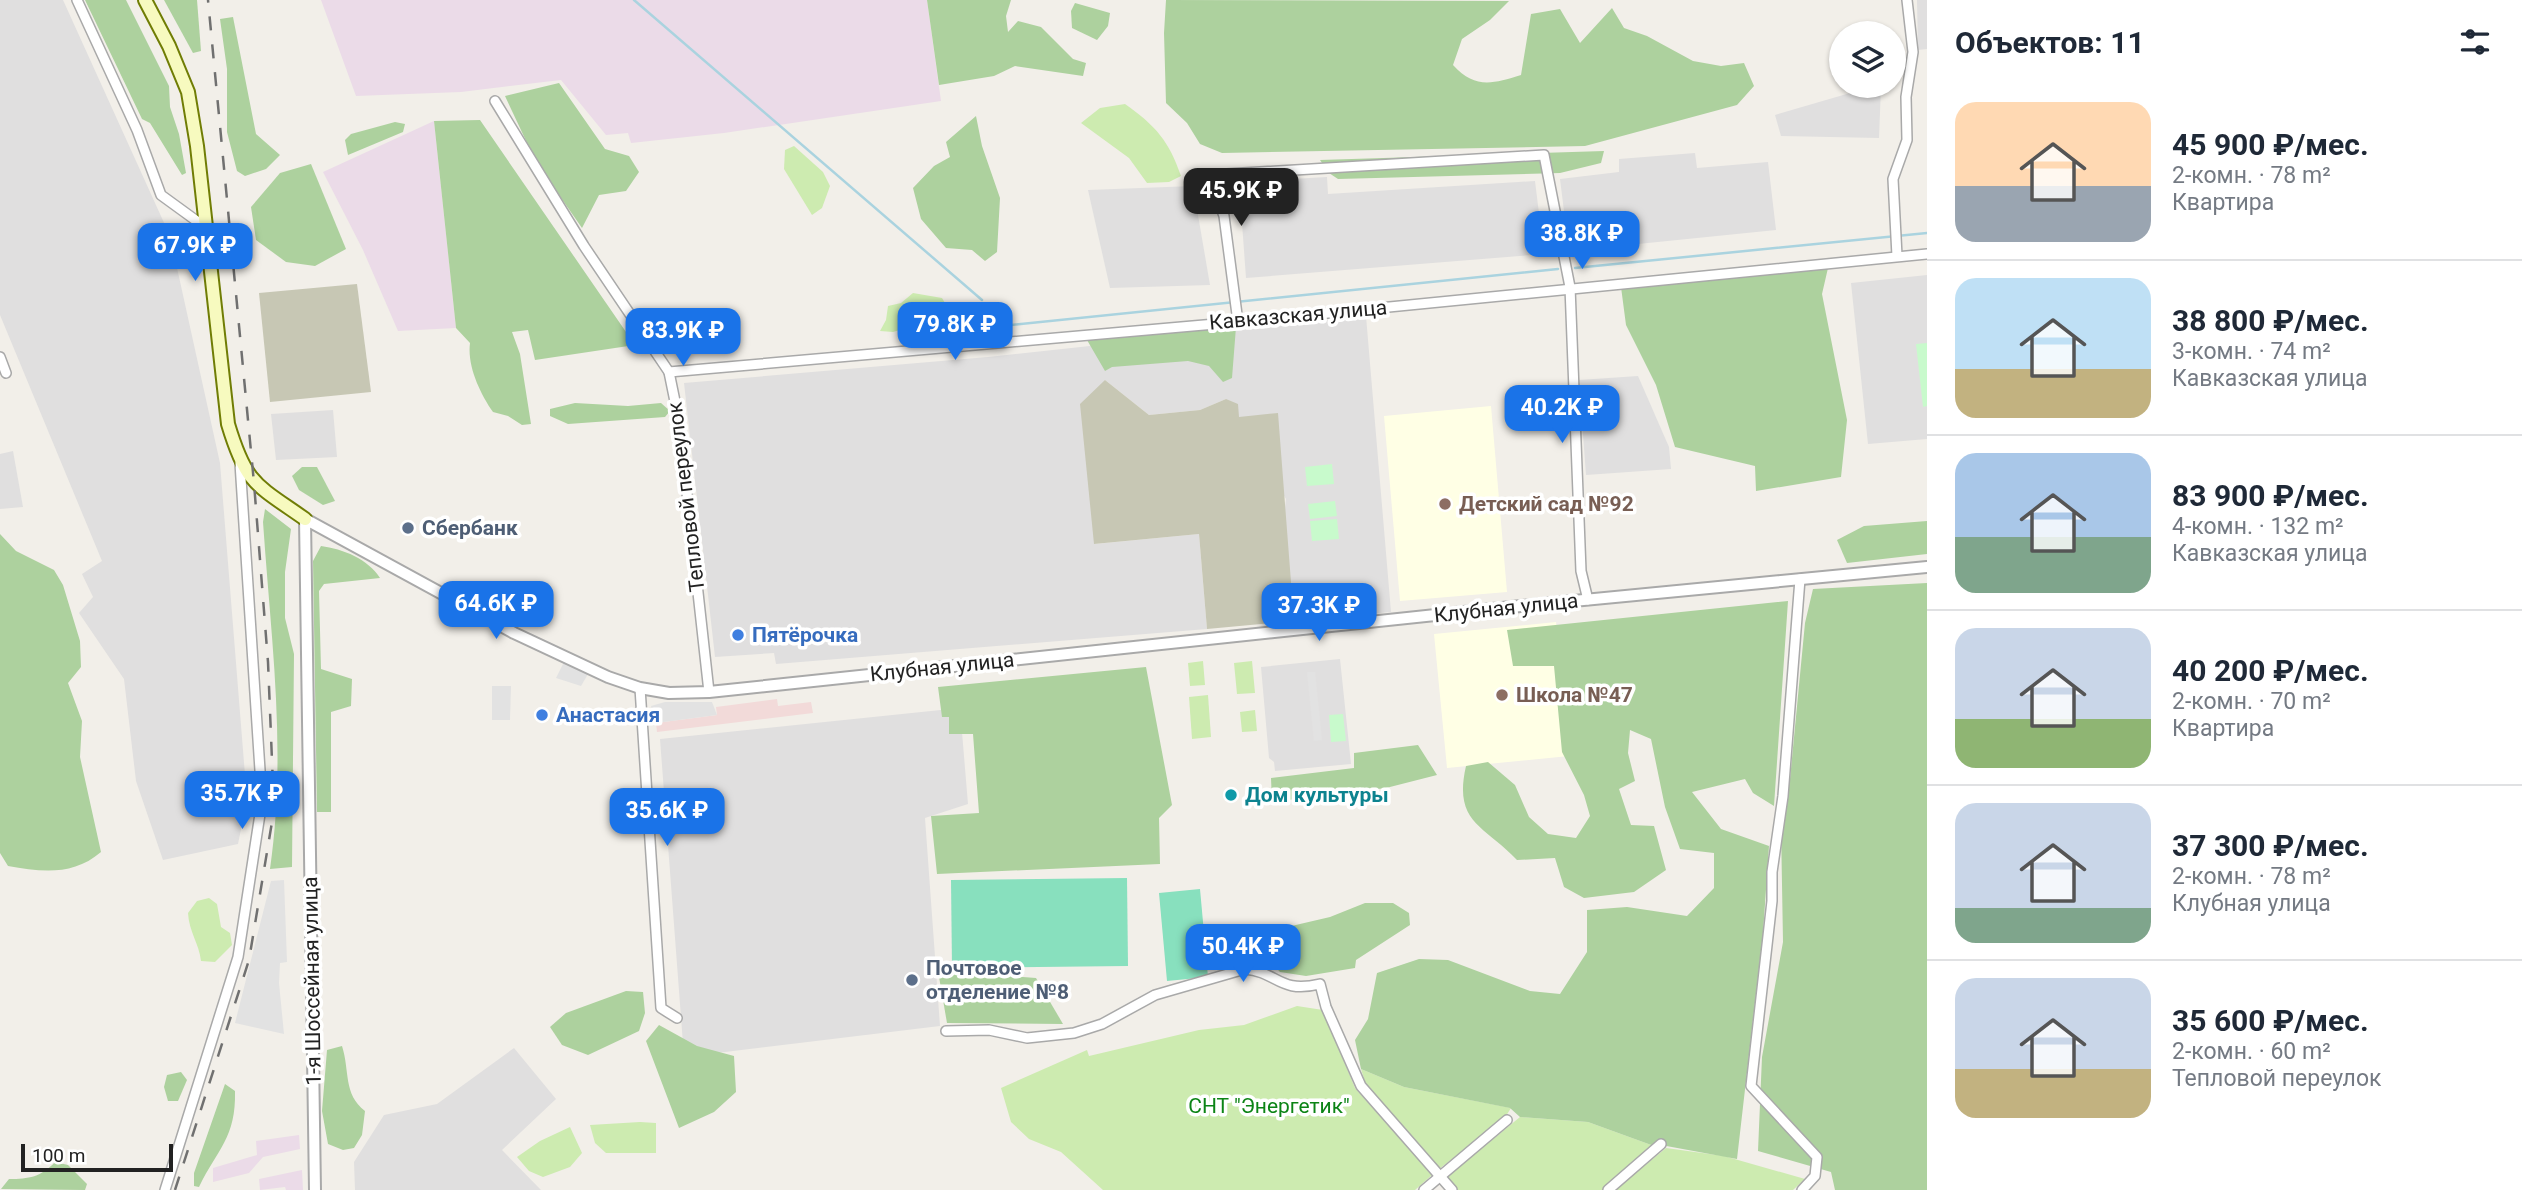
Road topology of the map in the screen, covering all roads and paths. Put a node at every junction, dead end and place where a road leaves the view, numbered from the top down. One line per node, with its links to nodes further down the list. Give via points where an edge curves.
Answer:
1 (77, 0): 5 (street, via 162,195)
2 (145, 0): 5 (main road, via 188,92)
3 (1907, 0): 6 (street, via 1913,43 1906,97 1907,140 1893,179)
4 (495, 101): 11 (street, Тепловой переулок)
5 (205, 227): 13 (main road, via 228,424)
6 (1896, 252): 7 (street, Кавказская улица); 8 (street, Кавказская улица)
7 (1927, 254)
8 (1570, 287): 9 (street, Кавказская улица); 9 (street, via 1544,155 1210,175 1224,216); 17 (street, via 1581,571)
9 (1237, 317): 11 (street, Кавказская улица)
10 (0, 356): 12 (street)
11 (669, 372): 19 (street, Тепловой переулок, via 679,421)
12 (6, 373)
13 (240, 463): 14 (main road, via 254,483); 25 (street, via 262,801 238,957)
14 (305, 519): 18 (street, Клубная улица, via 514,633); 26 (street, 1-я Шоссейная улица)
15 (1927, 567): 16 (street, Клубная улица)
16 (1800, 579): 17 (street, Клубная улица); 30 (street, via 1783,796 1751,1086 1816,1157 1815,1176)
17 (1588, 600): 19 (street, Клубная улица)
18 (640, 688): 19 (street, Клубная улица); 20 (street, via 661,1008)
19 (709, 692)
20 (677, 1018)
21 (946, 1031): 24 (street, via 989,1030 1027,1038 1074,1033 1102,1024 1155,995 1245,969 1292,989 1320,984 1361,1086)
22 (1507, 1120): 24 (street)
23 (1661, 1144): 29 (street)
24 (1439, 1175): 27 (street); 28 (street)
25 (164, 1190)
26 (314, 1190)
27 (1424, 1190)
28 (1452, 1190)
29 (1608, 1190)
30 (1802, 1190)

